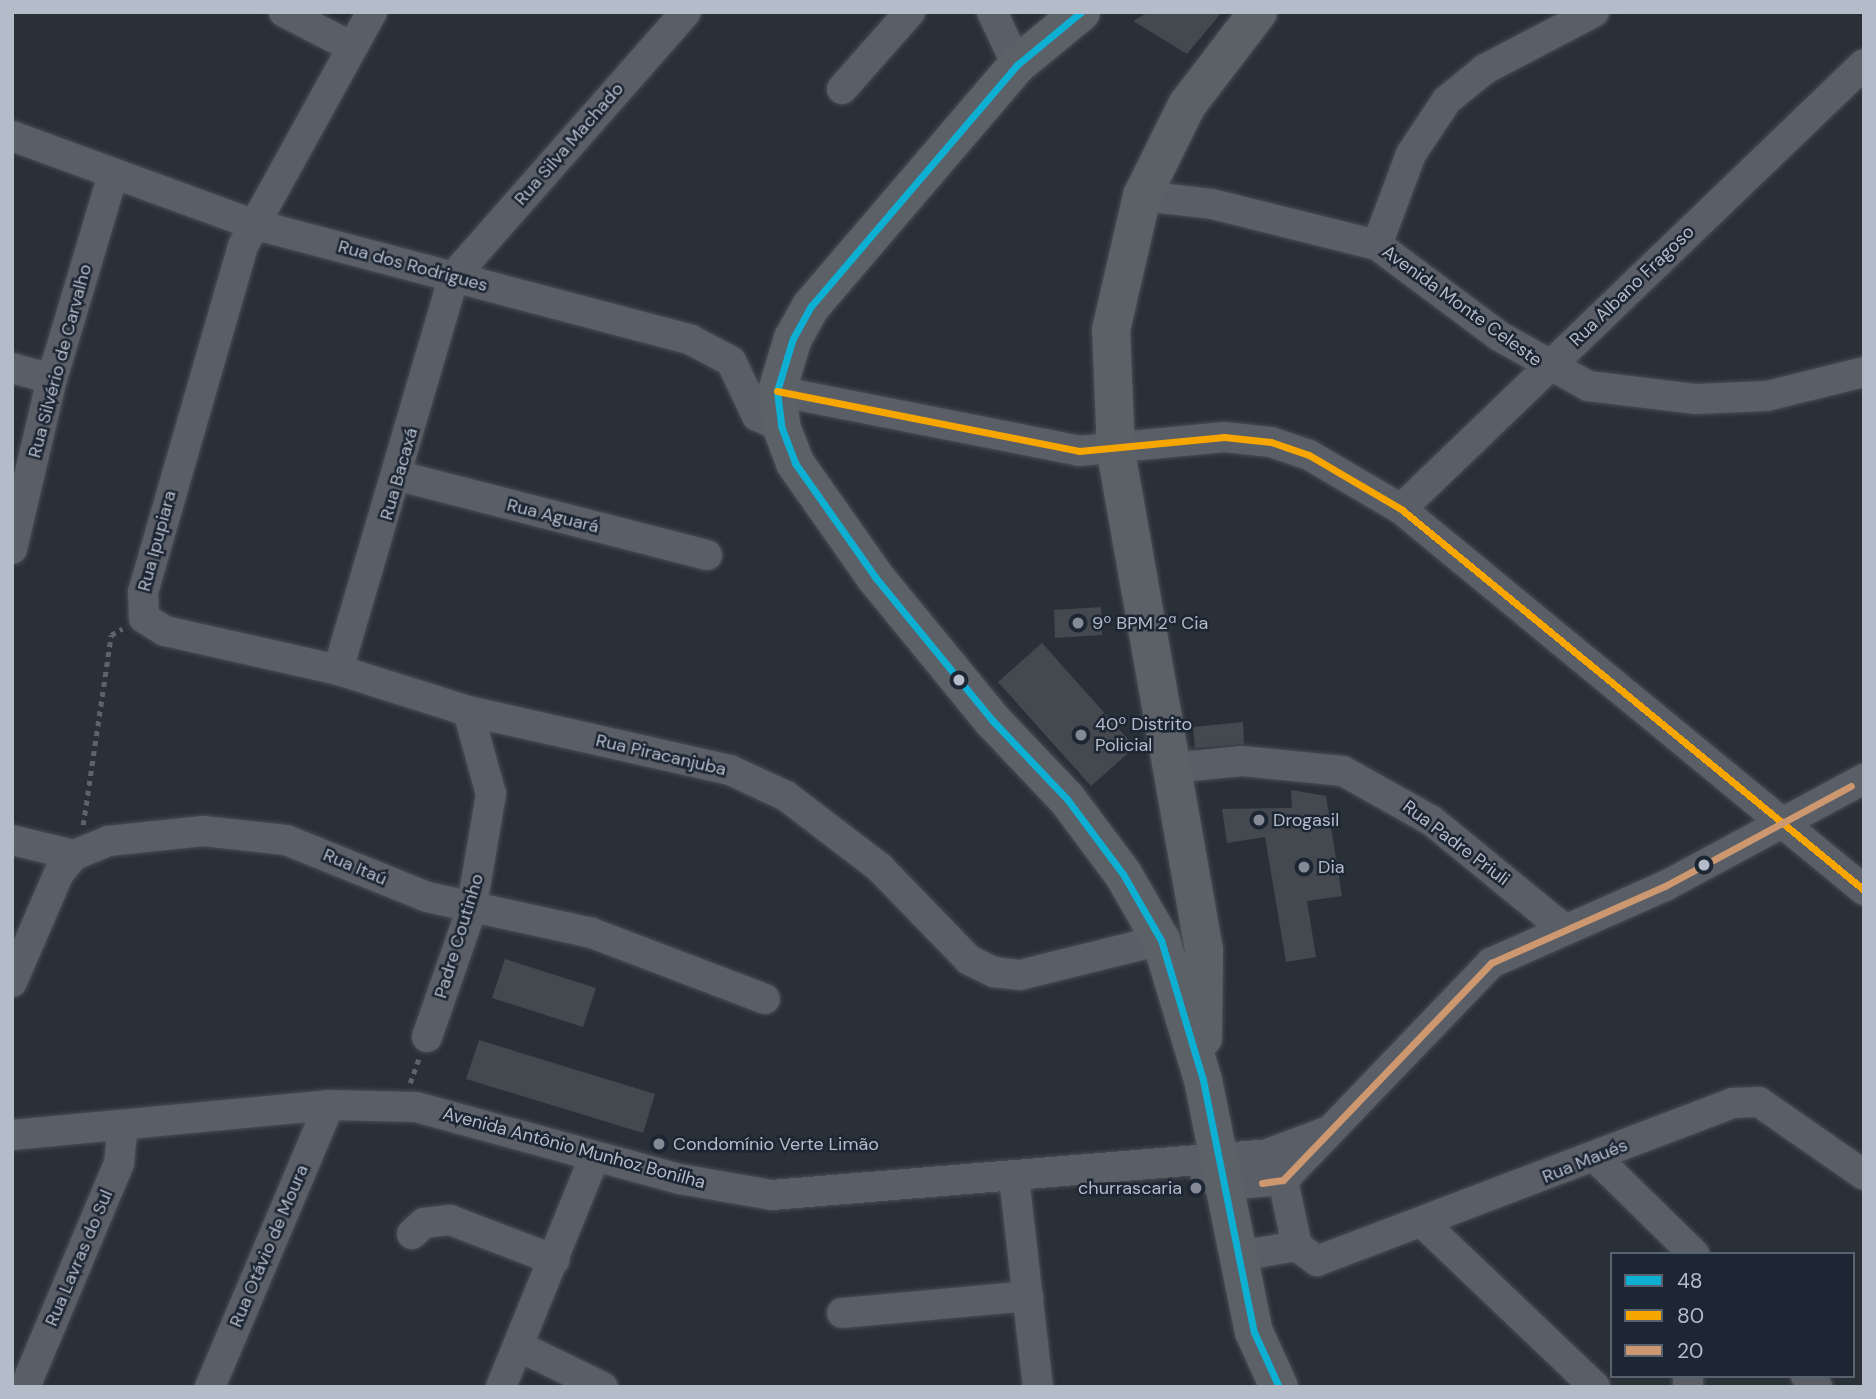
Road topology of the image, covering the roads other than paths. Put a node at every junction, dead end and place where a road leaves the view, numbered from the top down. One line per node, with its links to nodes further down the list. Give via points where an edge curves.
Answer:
1 (284, 12): 9 (street)
2 (372, 12): 9 (street, Rua Ipupiara)
3 (686, 12): 18 (street, Rua Silva Machado)
4 (910, 12): 12 (street)
5 (992, 12): 11 (street)
6 (1082, 12): 11 (main road)
7 (1258, 12): 15 (main road, via 1187,105)
8 (1594, 12): 17 (street, via 1485,69 1447,100 1411,154)
9 (350, 46): 16 (street, Rua Ipupiara)
10 (1864, 64): 21 (street, Rua Albano Fragoso)
11 (1017, 65): 25 (main road, via 811,306 793,338)
12 (842, 89)
13 (12, 136): 14 (street, Rua dos Rodrigues)
14 (113, 174): 16 (street, Rua dos Rodrigues); 23 (street, Rua Silvério de Carvalho)
15 (1142, 197): 17 (street, Avenida Monte Celeste, via 1212,204); 26 (main road, via 1111,330)
16 (253, 224): 18 (street, Rua dos Rodrigues); 31 (street, Rua Ipupiara, via 227,292 143,592)
17 (1377, 245): 21 (street, Avenida Monte Celeste)
18 (454, 276): 25 (street, Rua dos Rodrigues, via 712,348 744,379 757,416); 27 (street, Rua Bacaxá)
19 (1864, 353): 24 (street)
20 (12, 368): 23 (street)
21 (1548, 368): 24 (street, Avenida Monte Celeste, via 1587,386 1696,399 1767,396); 28 (street, Rua Albano Fragoso)
22 (1864, 372): 24 (street, Avenida Monte Celeste)
23 (52, 379): 29 (street, Rua Silvério de Carvalho)
24 (1833, 380)
25 (779, 409): 26 (street, via 1079,451); 40 (main road, via 795,463 875,577 1067,799)
26 (1115, 452): 28 (street, via 1183,436 1270,442 1309,455); 34 (main road)
27 (399, 476): 30 (street, Rua Aguará); 32 (street, Rua Bacaxá)
28 (1401, 509): 36 (street)
29 (12, 549)
30 (707, 555)
31 (144, 618): 32 (street, Rua Piracanjuba, via 165,631)
32 (338, 670): 33 (street, Rua Piracanjuba)
33 (468, 711): 42 (street, Padre Coutinho, via 491,793); 44 (street, Rua Piracanjuba, via 730,770 786,796 879,867 969,960 994,972 1020,975)
34 (1172, 768): 39 (main road); 43 (street, Rua Padre Priuli, via 1242,761 1343,771 1432,821)
35 (1864, 779): 36 (street)
36 (1782, 824): 41 (street); 43 (street)
37 (12, 841): 38 (street)
38 (78, 851): 42 (street, Rua Itaú, via 180,833 242,833 328,854); 45 (street, via 59,873)
39 (1192, 867): 40 (main road, via 1172,897 1153,900); 48 (main road, via 1204,950)
40 (1131, 888): 44 (main road)
41 (1864, 890)
42 (471, 911): 46 (street, Rua Itaú, via 592,933); 47 (street, Padre Coutinho)
43 (1565, 930): 51 (street, via 1491,963)
44 (1161, 940): 48 (main road)
45 (12, 982)
46 (765, 999)
47 (426, 1037)
48 (1203, 1080): 55 (main road)
49 (329, 1105): 50 (street, Avenida Antônio Munhoz Bonilha); 53 (street, Avenida Antônio Munhoz Bonilha, via 402,1106 463,1115); 70 (street, Rua Otávio de Moura)
50 (122, 1126): 52 (street, Avenida Antônio Munhoz Bonilha); 69 (street, Rua Lavras do Sul, via 120,1163)
51 (1326, 1132): 55 (street); 58 (street)
52 (12, 1135)
53 (595, 1156): 57 (street, Avenida Antônio Munhoz Bonilha, via 772,1195); 64 (street)
54 (1595, 1157): 56 (street, Rua Maués, via 1732,1103 1759,1102); 59 (street, Rua Maués); 62 (street)
55 (1222, 1171): 57 (street, Avenida Antônio Munhoz Bonilha, via 1170,1163); 58 (street); 63 (main road)
56 (1864, 1175)
57 (1014, 1177): 65 (street)
58 (1283, 1180): 61 (street)
59 (1424, 1224): 61 (street, Rua Maués, via 1331,1261 1317,1261); 74 (street)
60 (412, 1234): 64 (street, via 424,1223 450,1220)
61 (1297, 1246): 63 (street)
62 (1691, 1252)
63 (1239, 1256): 68 (main road)
64 (555, 1260): 67 (street)
65 (1028, 1296): 66 (street); 73 (street)
66 (842, 1313)
67 (518, 1346): 71 (street); 72 (street)
68 (1270, 1379)
69 (25, 1387)
70 (210, 1387)
71 (501, 1387)
72 (604, 1387)
73 (1038, 1387)
74 (1595, 1387)

